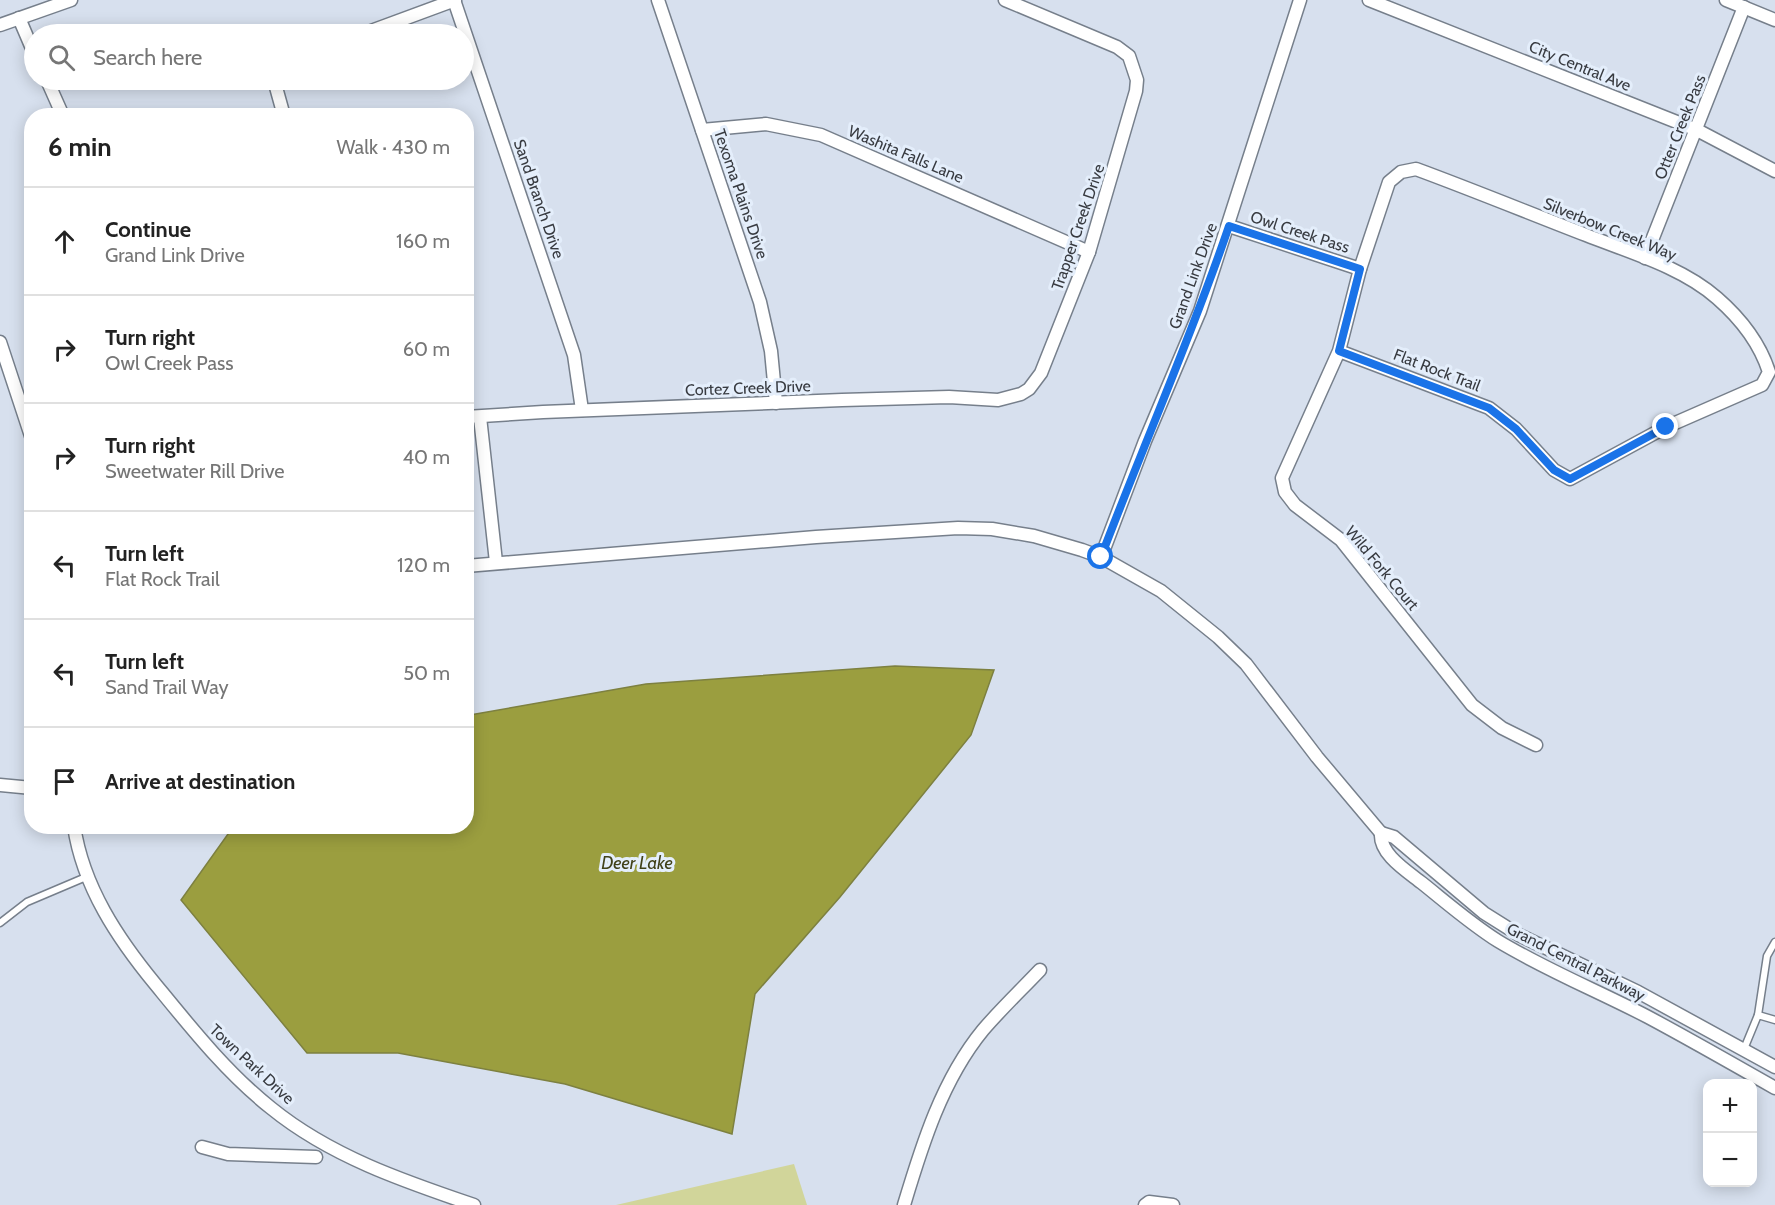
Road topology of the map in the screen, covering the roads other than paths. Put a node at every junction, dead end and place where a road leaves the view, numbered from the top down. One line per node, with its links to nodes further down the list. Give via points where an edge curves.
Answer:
1 (71, 0): 9 (street)
2 (454, 0): 11 (street); 12 (street, Sand Branch Drive)
3 (658, 0): 20 (street, Texoma Plains Drive)
4 (1005, 0): 25 (street, Trapper Creek Drive, via 1118,48 1129,56 1134,69 1136,91)
5 (1300, 0): 24 (street, Grand Link Drive)
6 (1369, 0): 21 (street, City Central Ave)
7 (1726, 0): 8 (street)
8 (1744, 7): 10 (street); 21 (street, Otter Creek Pass)
9 (19, 18): 13 (street); 14 (street)
10 (1775, 20)
11 (390, 24)
12 (462, 24)
13 (0, 25)
14 (24, 30)
15 (474, 59): 32 (street, Sand Branch Drive, via 574,355)
16 (51, 90): 18 (street)
17 (277, 90): 19 (street)
18 (59, 108)
19 (282, 108)
20 (702, 130): 25 (street, Washita Falls Lane, via 766,124 821,135); 31 (street, Texoma Plains Drive, via 760,302 771,351)
21 (1696, 130): 22 (street, City Central Ave); 26 (street, Otter Creek Pass)
22 (1775, 171)
23 (1401, 172): 26 (street, Silverbow Creek Way, via 1416,169); 27 (street, Wild Fork Court, via 1389,182)
24 (1229, 226): 27 (street, Owl Creek Pass); 37 (street, Grand Link Drive, via 1200,311)
25 (1089, 252): 30 (street, Trapper Creek Drive, via 1041,373)
26 (1645, 258): 36 (street, Silverbow Creek Way, via 1717,298 1763,354 1768,372 1762,385 1666,427)
27 (1360, 269): 29 (street, Wild Fork Court)
28 (0, 342): 33 (street)
29 (1339, 351): 36 (street, Flat Rock Trail, via 1489,408 1516,429 1554,470); 40 (street, Wild Fork Court, via 1282,478 1285,492 1295,505 1341,540 1472,705 1502,728)
30 (1029, 389): 31 (street, Cortez Creek Drive, via 998,400 949,397)
31 (776, 403): 32 (street, Cortez Creek Drive)
32 (582, 410): 35 (street, Cortez Creek Drive)
33 (24, 415)
34 (474, 417): 35 (street, Cortez Creek Drive)
35 (480, 417): 38 (street)
36 (1570, 479)
37 (1101, 557): 38 (street, via 1034,536 958,528); 43 (street, via 1161,591 1246,664)
38 (496, 562): 39 (street)
39 (474, 565)
40 (1536, 745)
41 (0, 785): 42 (street)
42 (24, 787)
43 (1381, 833): 51 (street, Grand Central Parkway, via 1394,837 1484,913 1519,934); 53 (street, Grand Central Parkway, via 1384,849 1473,925 1549,970)
44 (77, 834): 45 (street, Town Park Drive)
45 (86, 876): 46 (lane, via 27,902); 57 (street, Town Park Drive, via 139,964 210,1051 271,1108 333,1148 392,1178)
46 (0, 923)
47 (1775, 942): 49 (lane, via 1767,956)
48 (1040, 970): 58 (street, via 982,1032 948,1085 924,1139)
49 (1758, 1015): 50 (lane); 51 (lane)
50 (1775, 1020)
51 (1743, 1050): 52 (street, Grand Central Parkway)
52 (1775, 1067)
53 (1775, 1088)
54 (202, 1147): 55 (street, via 228,1154)
55 (316, 1156)
56 (1147, 1203): 59 (street)
57 (474, 1205)
58 (904, 1205)
59 (1173, 1205)

